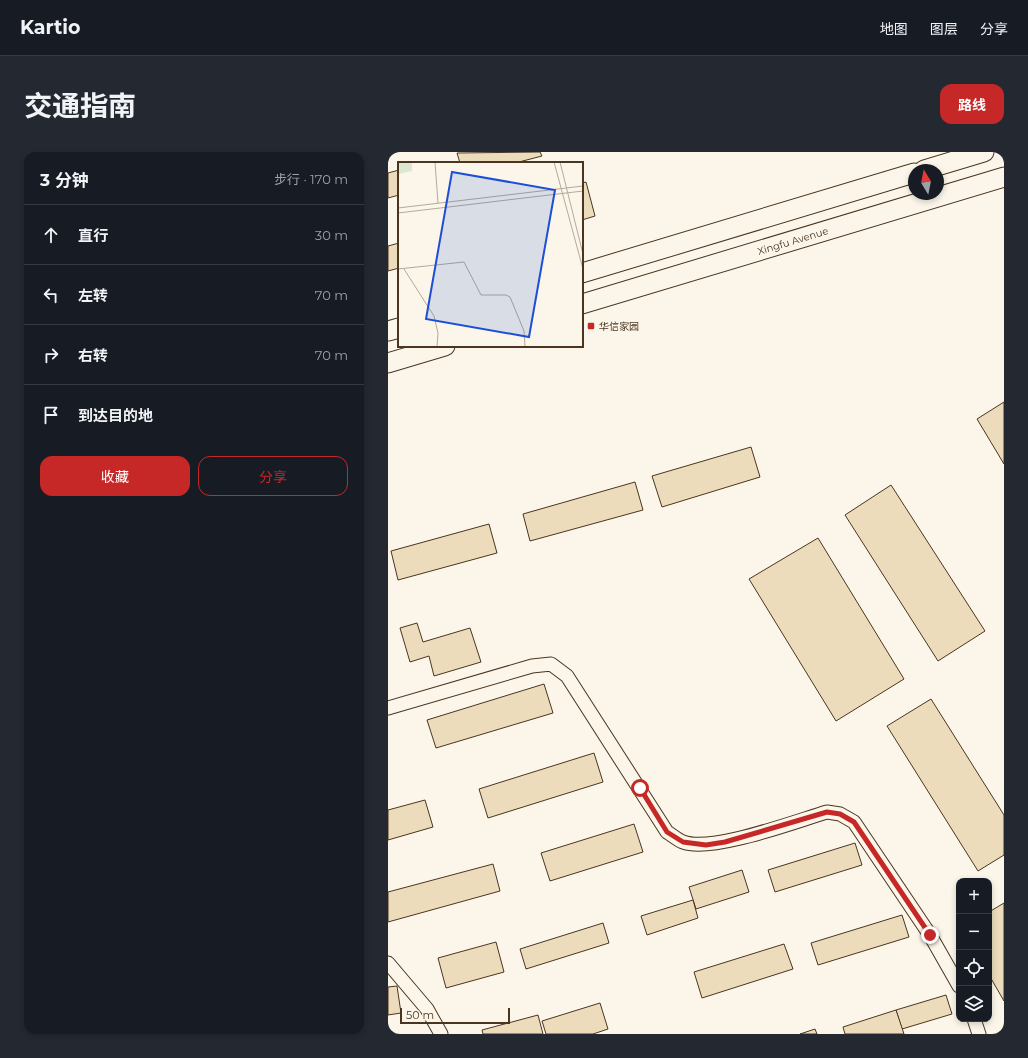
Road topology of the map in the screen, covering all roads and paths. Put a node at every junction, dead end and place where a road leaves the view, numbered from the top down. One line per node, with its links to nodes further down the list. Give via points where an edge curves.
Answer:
1 (984, 152): 2 (main road)
2 (944, 164)
3 (908, 175): 5 (main road)
4 (1004, 177): 6 (main road, Xingfu Avenue)
5 (583, 273)
6 (583, 304)
7 (398, 328): 8 (main road)
8 (388, 331)
9 (442, 347): 10 (main road)
10 (388, 363)
11 (388, 708): 13 (street, via 532,666 551,664 566,676 667,832 683,842 706,845 725,842 827,812 840,814 854,822 930,935)
12 (388, 963): 15 (street, via 427,1009)
13 (956, 981)
14 (975, 1022): 16 (street)
15 (441, 1034)
16 (979, 1034)

